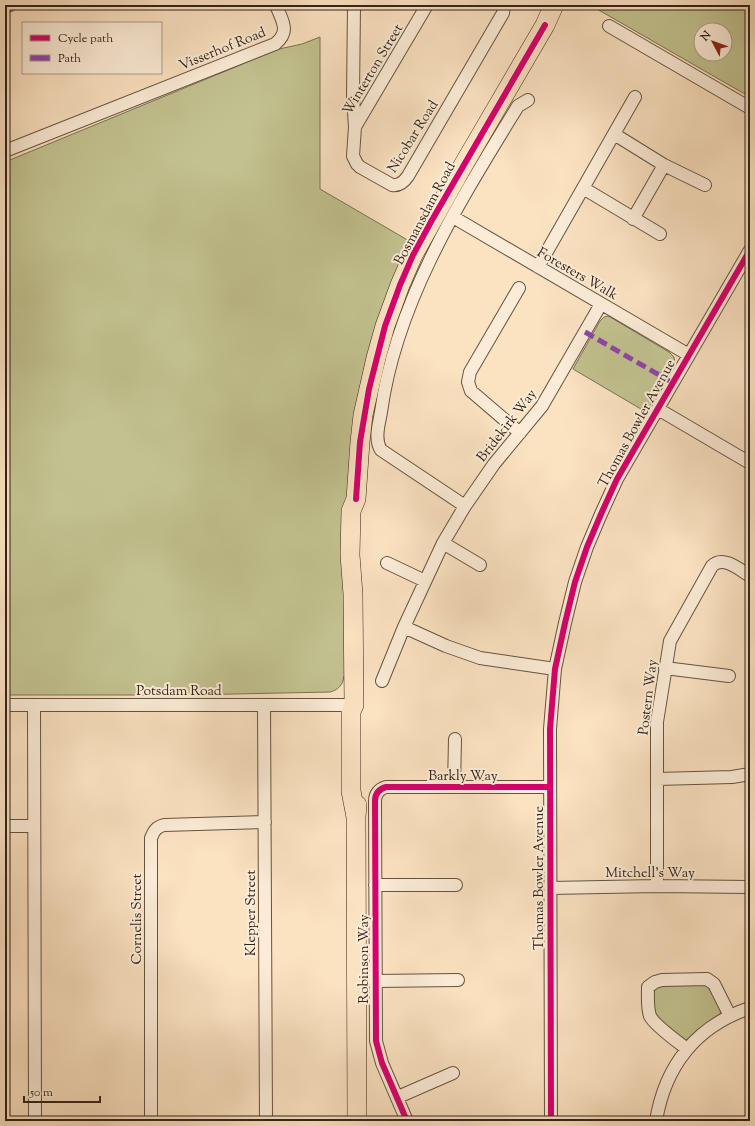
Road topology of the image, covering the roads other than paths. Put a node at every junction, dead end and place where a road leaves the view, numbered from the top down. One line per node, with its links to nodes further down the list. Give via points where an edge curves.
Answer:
1 (10, 5): 8 (street)
2 (276, 5): 16 (street, Visserhof Road, via 285,30 284,35 274,44)
3 (354, 5): 14 (street, Nicobar Road)
4 (427, 5): 14 (street, Winterton Street)
5 (504, 5): 14 (street, Nicobar Road, via 503,13 402,183 392,185 356,164 353,156)
6 (554, 5): 9 (main road, Bosmansdam Road)
7 (561, 5): 9 (main road, Bosmansdam Road)
8 (5, 7)
9 (545, 25): 45 (main road, Bosmansdam Road, via 413,255 385,326 367,395 360,442 356,499 351,511)
10 (609, 26): 13 (street)
11 (635, 97): 15 (street)
12 (528, 100): 20 (street, via 518,106)
13 (750, 108)
14 (355, 127)
15 (614, 134): 17 (street); 19 (street)
16 (6, 147)
17 (664, 165): 18 (street); 21 (street)
18 (705, 185)
19 (583, 188): 21 (street); 24 (street)
20 (453, 217): 24 (street, Foresters Walk); 31 (street, via 430,261 400,332 383,396 378,442 385,454)
21 (633, 219): 22 (street)
22 (660, 234)
23 (750, 250): 27 (street, Thomas Bowler Avenue)
24 (538, 266): 26 (street, Foresters Walk)
25 (519, 288): 29 (street, via 470,372 468,382 471,392)
26 (601, 304): 27 (street, Foresters Walk); 29 (street, Bridekirk Way, via 542,406)
27 (689, 355): 28 (street, Thomas Bowler Avenue)
28 (658, 409): 30 (street); 39 (street, Thomas Bowler Avenue, via 617,479 588,547 570,603)
29 (520, 433): 31 (street, Bridekirk Way, via 494,464)
30 (750, 463)
31 (465, 506): 32 (street, Bridekirk Way)
32 (444, 543): 34 (street); 36 (street, Bridekirk Way)
33 (387, 562): 36 (street)
34 (480, 565)
35 (750, 576): 38 (street, Postern Way, via 727,562 716,562 712,566 670,641)
36 (425, 582): 37 (street, Bridekirk Way)
37 (404, 627): 39 (street, via 480,658); 41 (street, Bridekirk Way)
38 (665, 668): 40 (street); 48 (street, Postern Way, via 657,722)
39 (555, 669): 50 (street, Thomas Bowler Avenue, via 550,729)
40 (729, 676)
41 (382, 681)
42 (5, 705): 43 (street, Potsdam Road)
43 (34, 705): 44 (street, Potsdam Road); 54 (street)
44 (264, 705): 45 (street, Potsdam Road); 52 (street, Klepper Street)
45 (354, 705): 70 (main road, Bosmansdam Road, via 358,716 361,759 356,817)
46 (455, 739): 49 (street, Barkly Way)
47 (750, 774): 48 (street, via 732,777)
48 (656, 779): 57 (street, Postern Way)
49 (454, 787): 50 (street, Barkly Way); 51 (street, Barkly Way, via 386,787)
50 (550, 787): 59 (street, Thomas Bowler Avenue)
51 (378, 791): 55 (street, Robinson Way, via 375,801)
52 (265, 822): 68 (street, Cornelis Street, via 164,825 154,831 151,838); 69 (street, Klepper Street)
53 (5, 826): 54 (street)
54 (34, 826): 67 (street)
55 (375, 885): 56 (street); 61 (street, Robinson Way)
56 (456, 885)
57 (657, 886): 58 (street, Mitchell's Way); 59 (street, Mitchell's Way)
58 (750, 886)
59 (550, 888): 72 (street, Thomas Bowler Avenue)
60 (458, 980): 61 (street)
61 (375, 981): 66 (street, Robinson Way, via 376,1042 382,1063)
62 (750, 1008): 63 (street)
63 (730, 1016): 64 (street, via 707,1030); 64 (street, via 711,981 662,980 648,987 650,1016)
64 (687, 1049): 73 (street, via 666,1083)
65 (453, 1073): 66 (street)
66 (398, 1097): 71 (street, Robinson Way)
67 (35, 1121)
68 (151, 1121)
69 (266, 1121)
70 (356, 1121)
71 (407, 1121)
72 (551, 1121)
73 (656, 1121)

